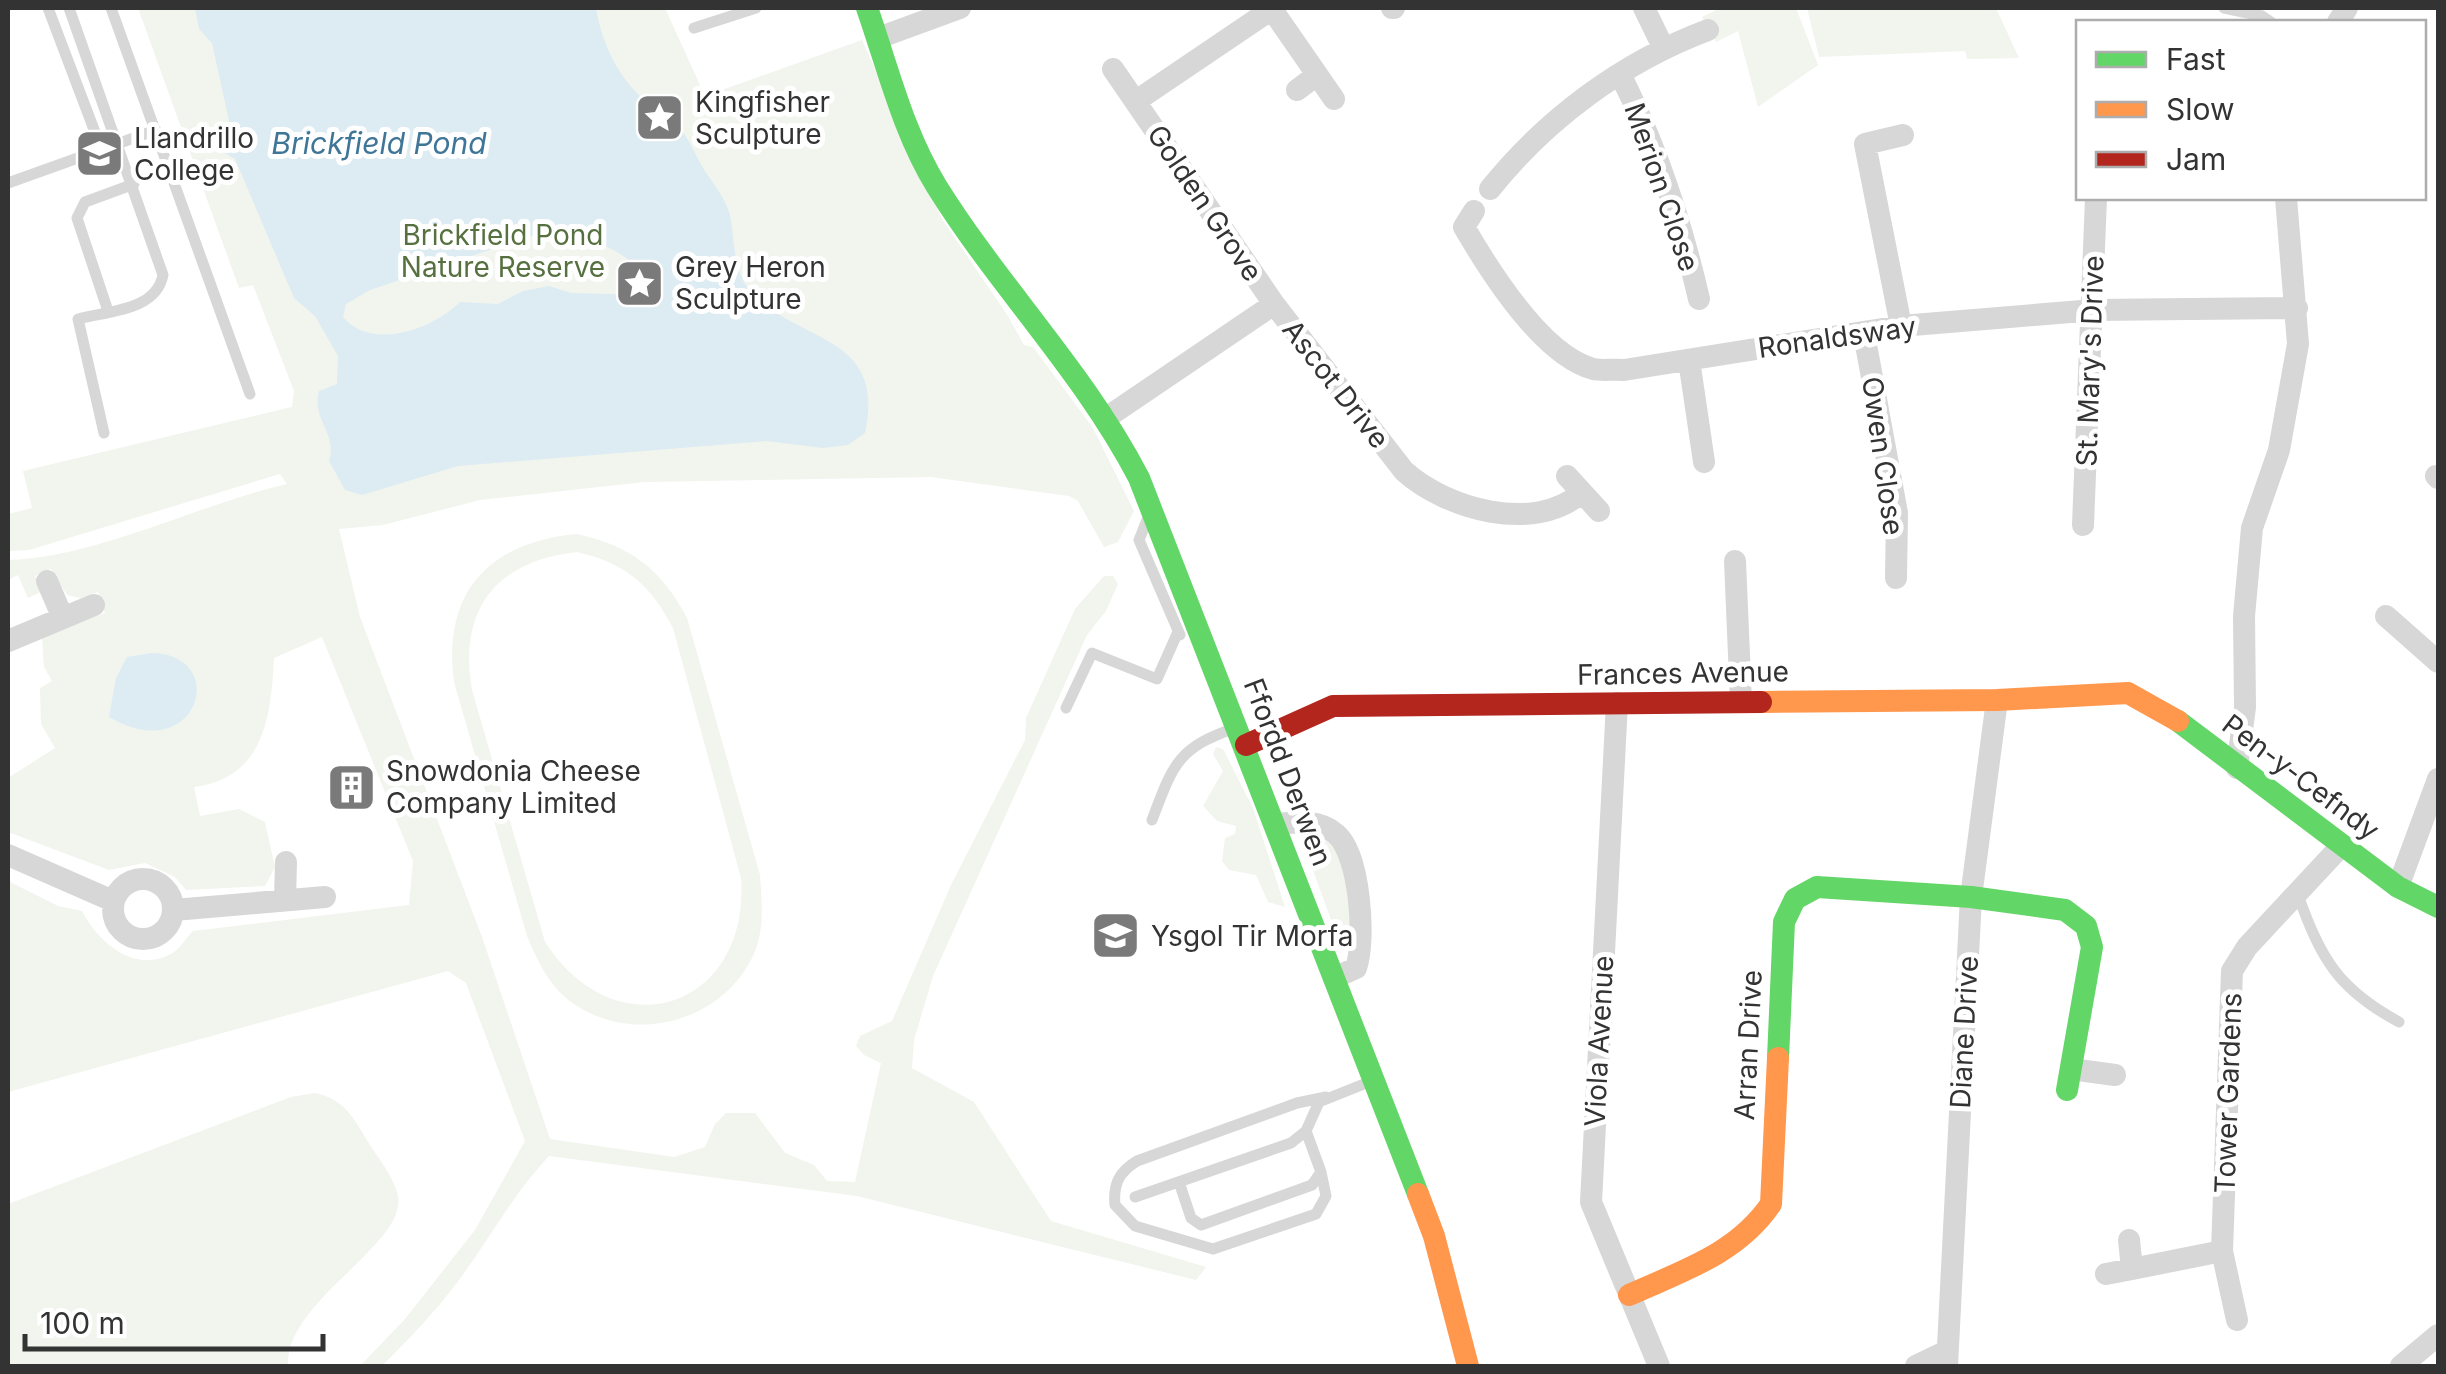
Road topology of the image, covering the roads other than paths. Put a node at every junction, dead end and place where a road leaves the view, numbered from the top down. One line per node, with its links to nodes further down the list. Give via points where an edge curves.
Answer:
1 (48, 8): 24 (lane)
2 (69, 8): 23 (lane)
3 (111, 8): 21 (lane)
4 (756, 8): 11 (lane)
5 (868, 8): 13 (street, Ffordd Derwen)
6 (960, 8): 13 (street)
7 (1271, 8): 16 (street, Golden Grove); 20 (street, Golden Grove)
8 (1644, 8): 14 (street)
9 (2224, 8): 10 (lane)
10 (2265, 15)
11 (694, 28)
12 (1708, 30): 14 (street)
13 (880, 43): 40 (street, Ffordd Derwen, via 921,160)
14 (1663, 46): 17 (street)
15 (1113, 68): 20 (street, Golden Grove)
16 (1317, 75): 18 (street); 19 (street, Golden Grove)
17 (1621, 76): 27 (street, via 1564,112); 31 (street, Merion Close, via 1671,197)
18 (1296, 90)
19 (1334, 99)
20 (1136, 101): 32 (street, Golden Grove)
21 (156, 130): 23 (lane); 39 (lane)
22 (1903, 135): 36 (street, via 1864,144)
23 (118, 142): 24 (lane); 26 (lane)
24 (101, 148): 25 (lane)
25 (8, 183)
26 (134, 184): 35 (lane, via 160,258 161,286 146,302); 35 (lane, via 85,202 77,218)
27 (1490, 189)
28 (2096, 200): 34 (street, St. Mary's Drive)
29 (2286, 200): 33 (street)
30 (1474, 212): 38 (street, Ronaldsway, via 1464,227 1482,257 1567,357 1594,369)
31 (1699, 299)
32 (1274, 304): 40 (street, Ascot Drive); 44 (street, Ascot Drive, via 1423,488 1516,514 1565,507 1574,484)
33 (2297, 308): 34 (street, Ronaldsway); 62 (street, via 2298,344 2278,450 2252,528)
34 (2094, 310): 36 (street, Ronaldsway); 45 (street, St. Mary's Drive)
35 (108, 311): 41 (lane, via 78,319)
36 (1902, 326): 37 (street, Ronaldsway)
37 (1864, 334): 38 (street, Ronaldsway); 47 (street, Owen Close, via 1897,513)
38 (1689, 360): 42 (street)
39 (250, 394)
40 (1106, 418): 43 (street, Ffordd Derwen)
41 (104, 432)
42 (1704, 462)
43 (1152, 509): 52 (lane, via 1138,540); 54 (street, Ffordd Derwen)
44 (1599, 511)
45 (2082, 525)
46 (1734, 562): 58 (street)
47 (1896, 578)
48 (48, 580): 50 (street)
49 (94, 604): 50 (street)
50 (62, 616): 53 (street)
51 (2386, 616): 55 (street)
52 (1177, 634): 54 (lane); 60 (lane, via 1156,679 1096,652 1089,655)
53 (8, 641)
54 (1207, 647): 61 (street, Ffordd Derwen)
55 (2438, 662)
56 (2128, 693): 57 (street, Frances Avenue); 62 (street, Pen-y-Cefndy, via 2162,709)
57 (1997, 700): 58 (street, Frances Avenue); 72 (street, Diane Drive)
58 (1740, 702): 59 (street, Frances Avenue)
59 (1617, 703): 61 (street, Frances Avenue, via 1334,706); 90 (street, Viola Avenue, via 1591,1202)
60 (1066, 708)
61 (1242, 736): 64 (lane, via 1198,740 1184,752); 65 (street, Ffordd Derwen)
62 (2237, 768): 66 (street, Pen-y-Cefndy)
63 (2438, 779): 69 (street)
64 (1152, 820)
65 (1276, 824): 77 (street, Ffordd Derwen); 77 (street, via 1314,823 1347,848 1362,920 1361,955 1356,968)
66 (2342, 845): 69 (street, Pen-y-Cefndy); 70 (street, Tower Gardens)
67 (8, 855): 74 (street)
68 (286, 862): 73 (street)
69 (2398, 887): 75 (street, Pen-y-Cefndy)
70 (2298, 895): 78 (lane, via 2318,950 2341,982); 87 (street, Tower Gardens, via 2246,946 2232,972)
71 (324, 897): 73 (street)
72 (1972, 897): 79 (street, Arran Drive, via 2065,910 2086,926 2092,947 2069,1080); 90 (street, Arran Drive, via 1817,888 1795,899 1784,922 1770,1204 1760,1225 1735,1244); 93 (street, Diane Drive)
73 (285, 900): 76 (street)
74 (113, 901): 76 (street, via 133,880 152,880 168,892); 76 (street, via 115,921 138,939 158,936)
75 (2438, 906)
76 (174, 910)
77 (1334, 978): 80 (street, Ffordd Derwen)
78 (2399, 1022)
79 (2115, 1075)
80 (1374, 1080): 81 (lane); 94 (street, Ffordd Derwen, via 1434,1236)
81 (1326, 1098): 82 (lane); 83 (lane, via 1137,1161 1121,1172 1114,1205 1136,1226 1221,1249 1316,1214 1326,1196)
82 (1306, 1132): 83 (lane); 84 (lane)
83 (1321, 1172): 84 (lane, via 1312,1185 1200,1226)
84 (1179, 1182): 85 (lane)
85 (1135, 1197)
86 (2129, 1240): 88 (street)
87 (2222, 1250): 88 (street); 91 (street, Tower Gardens)
88 (2132, 1268): 89 (street)
89 (2106, 1274)
90 (1630, 1295): 95 (street, Viola Avenue)
91 (2237, 1320)
92 (2438, 1334): 97 (street)
93 (1946, 1359): 96 (street)
94 (1468, 1366)
95 (1659, 1366)
96 (1916, 1366)
97 (2401, 1366)

